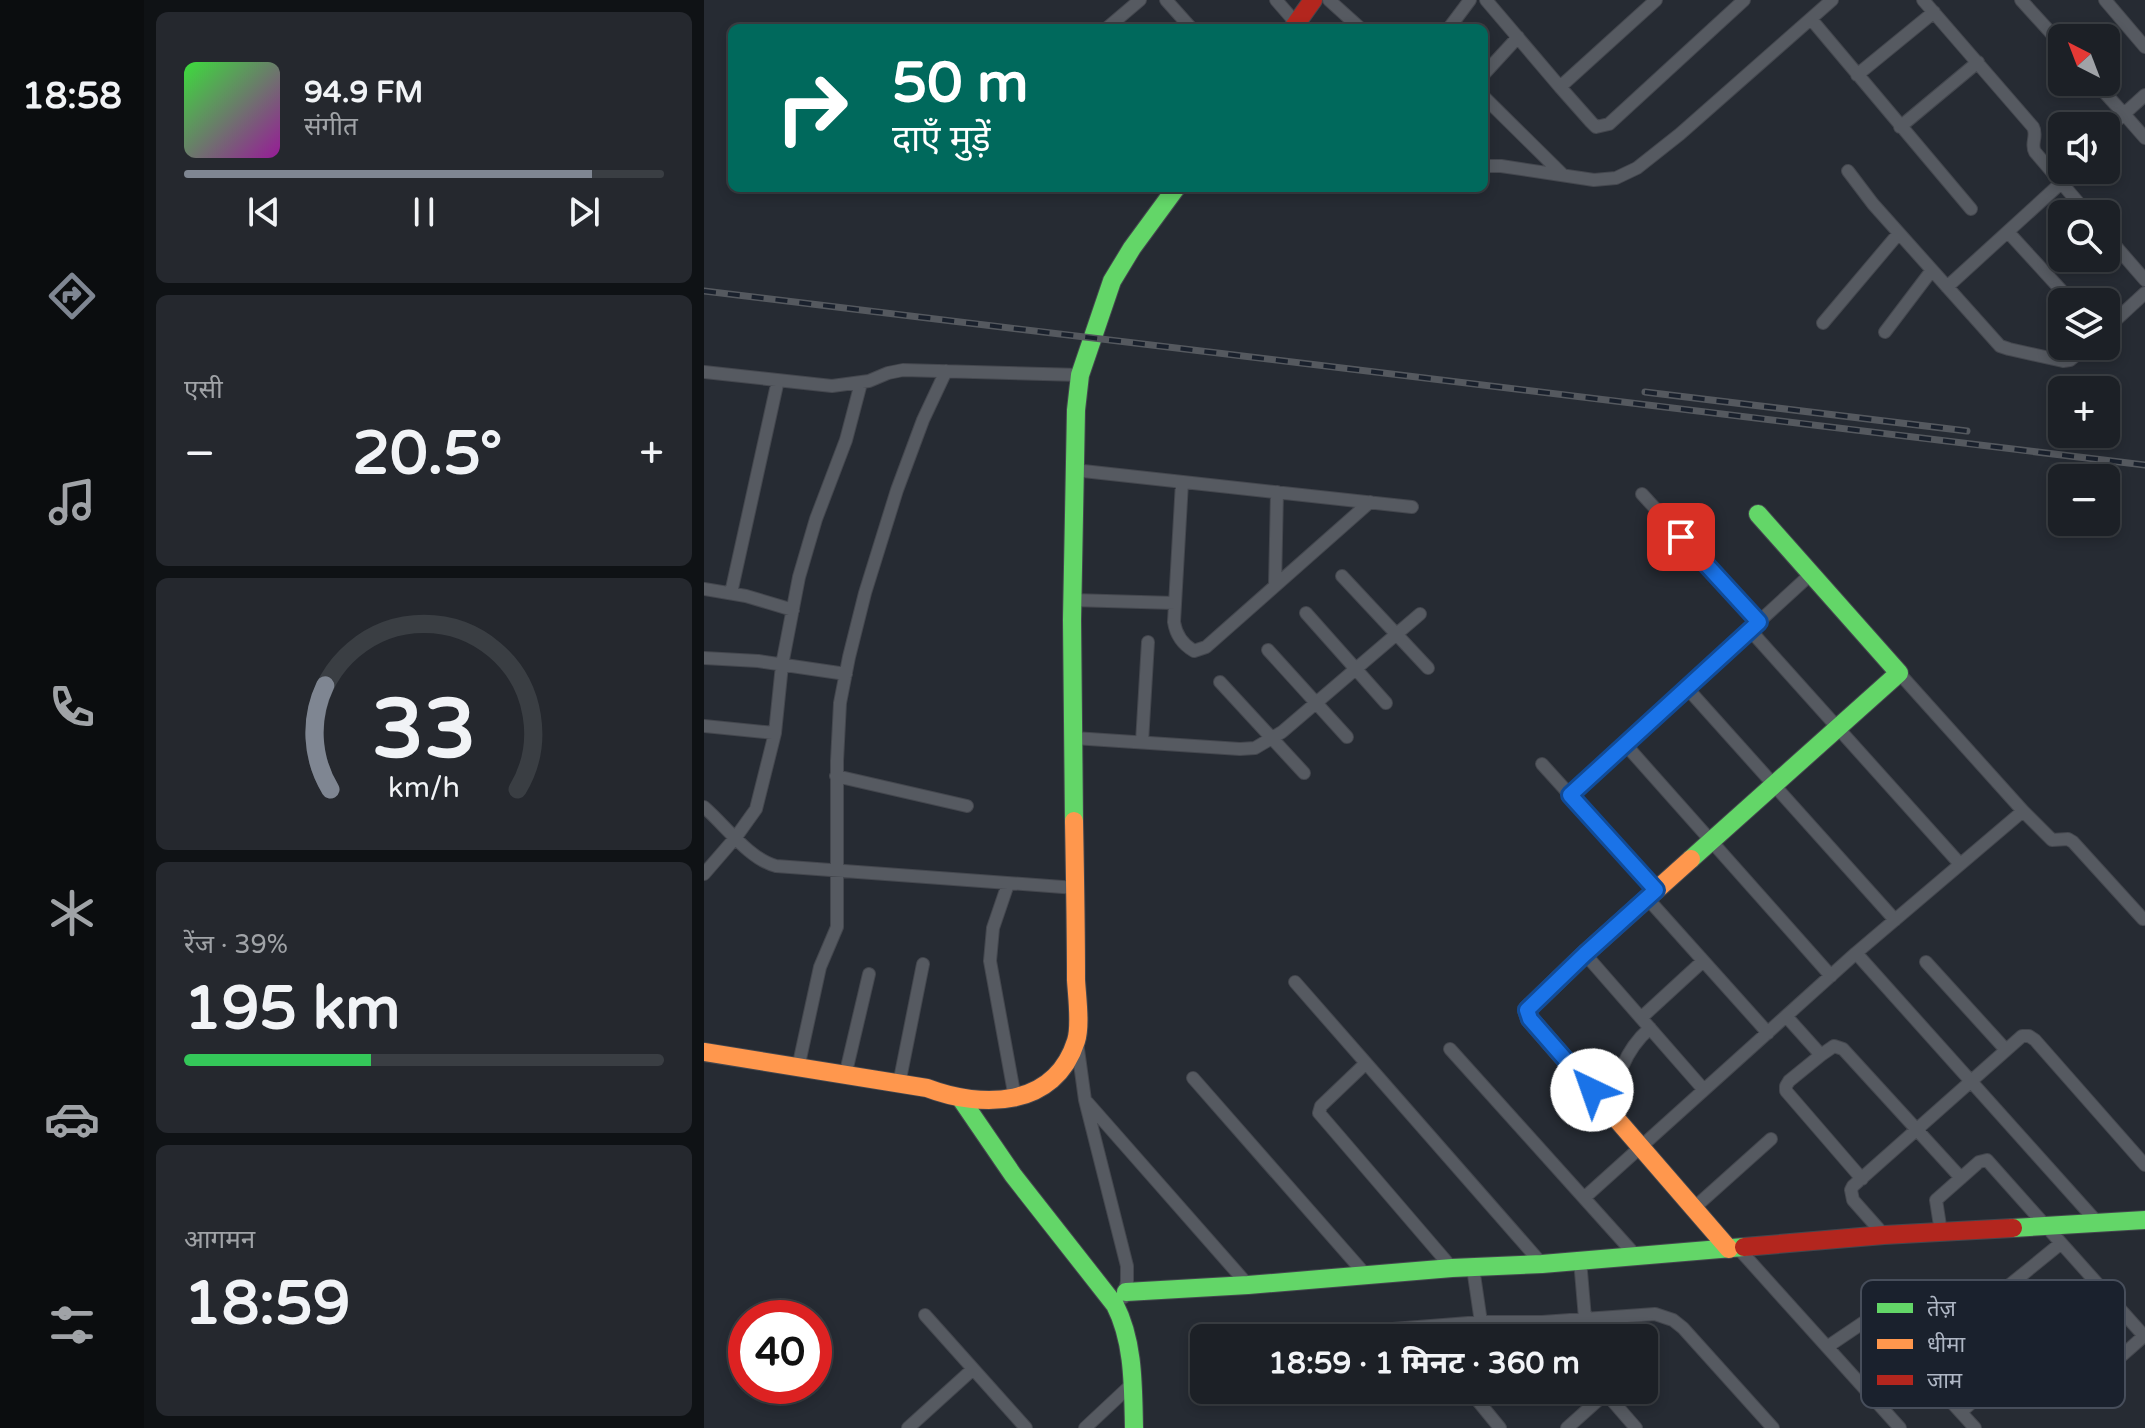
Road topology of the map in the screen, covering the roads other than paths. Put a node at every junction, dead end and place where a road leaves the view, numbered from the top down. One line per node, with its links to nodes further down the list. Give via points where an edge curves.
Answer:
1 (1140, 0): 16 (street)
2 (1166, 0): 17 (street)
3 (1276, 0): 18 (street)
4 (1313, 0): 19 (street)
5 (1329, 0): 20 (street)
6 (1470, 0): 21 (street)
7 (1486, 0): 23 (street)
8 (1656, 0): 28 (street)
9 (1744, 0): 28 (street, via 1609,124 1596,127)
10 (1832, 0): 15 (street)
11 (1923, 0): 14 (street)
12 (2021, 0): 22 (street)
13 (2105, 0): 24 (street)
14 (1934, 12): 25 (street); 27 (street)
15 (1811, 19): 27 (street); 39 (street, via 1637,168 1616,178)
16 (1112, 24)
17 (1187, 24)
18 (1293, 24)
19 (1295, 24)
20 (1356, 24)
21 (1452, 24)
22 (2048, 30)
23 (1518, 37): 26 (street); 28 (street)
24 (2145, 47)
25 (1978, 62): 34 (street); 37 (street, via 2033,127 2033,149)
26 (1488, 70)
27 (1857, 75): 34 (street)
28 (1560, 87)
29 (2145, 95): 32 (street)
30 (2108, 96): 32 (street)
31 (1488, 101): 39 (street)
32 (2124, 114): 33 (street); 35 (street)
33 (2120, 118)
34 (1900, 127): 44 (street)
35 (2145, 138)
36 (1488, 166): 39 (street)
37 (2048, 167)
38 (1848, 171): 46 (street)
39 (1563, 175)
40 (2060, 184): 45 (street)
41 (2062, 184): 43 (street)
42 (1173, 192): 59 (street, via 1112,281)
43 (2076, 200)
44 (1971, 209)
45 (2008, 232): 50 (street); 51 (street)
46 (1899, 233): 48 (street); 54 (street)
47 (2120, 251): 49 (street)
48 (1932, 270): 50 (street); 55 (street)
49 (2145, 280)
50 (1947, 287): 56 (street, via 1993,340)
51 (2059, 288)
52 (2145, 293): 53 (street)
53 (2120, 316)
54 (1823, 323)
55 (1885, 332)
56 (2048, 358)
57 (946, 371): 59 (street); 61 (street, via 903,370); 88 (street, via 897,490)
58 (704, 372): 60 (street)
59 (1080, 375): 62 (street)
60 (778, 380): 61 (street, via 832,386); 73 (street)
61 (861, 383): 76 (street, via 816,519)
62 (1074, 470): 63 (street); 74 (street)
63 (1182, 482): 64 (street); 75 (street)
64 (1277, 492): 66 (street); 71 (street)
65 (1642, 494): 79 (street)
66 (1370, 502): 67 (street); 71 (street)
67 (1412, 507)
68 (1758, 514): 69 (street)
69 (1811, 574): 79 (street); 87 (street)
70 (1342, 576): 80 (street)
71 (1275, 586): 75 (street, via 1200,650 1179,639)
72 (704, 589): 73 (street)
73 (731, 593): 76 (street)
74 (1072, 600): 75 (street); 97 (street)
75 (1175, 603)
76 (793, 610): 84 (street)
77 (1306, 613): 86 (street)
78 (1420, 614): 80 (street)
79 (1755, 626): 90 (street); 94 (street)
80 (1396, 634): 85 (street); 86 (street)
81 (1148, 642): 99 (street)
82 (1268, 650): 91 (street)
83 (704, 658): 84 (street)
84 (782, 665): 88 (street); 95 (street)
85 (1428, 668)
86 (1356, 669): 91 (street); 92 (street)
87 (1899, 673): 94 (street); 108 (street)
88 (846, 674): 103 (street)
89 (1220, 682): 98 (street)
90 (1687, 688): 100 (street); 104 (street)
91 (1315, 703): 96 (street); 98 (street)
92 (1386, 703)
93 (704, 726): 95 (street)
94 (1837, 728): 104 (street); 111 (street)
95 (775, 733): 109 (street, via 756,809)
96 (1347, 737)
97 (1074, 738): 99 (street); 115 (street)
98 (1272, 739): 99 (street, via 1240,749); 102 (street)
99 (1142, 742)
100 (1625, 744): 105 (street); 110 (street)
101 (1542, 764): 105 (street)
102 (1304, 773)
103 (836, 776): 106 (street); 112 (street)
104 (1774, 784): 110 (street); 118 (street)
105 (1570, 795): 116 (street)
106 (967, 806)
107 (704, 807): 109 (street)
108 (2023, 811): 111 (street); 117 (street, via 2052,840 2073,842)
109 (736, 837): 112 (street, via 770,865); 113 (street)
110 (1711, 840): 116 (street); 125 (street)
111 (1960, 864): 118 (street)
112 (836, 870): 114 (street); 136 (street, via 837,927 820,967)
113 (704, 874)
114 (1008, 884): 115 (street); 142 (street, via 993,928 990,961)
115 (1076, 888): 130 (street)
116 (1651, 894): 120 (street); 121 (street)
117 (2143, 919)
118 (1895, 920): 119 (street)
119 (1856, 953): 125 (street); 139 (street)
120 (1585, 954): 128 (street); 145 (street, via 1529,1005 1527,1014)
121 (1703, 961): 128 (street); 129 (street)
122 (1926, 962): 132 (street)
123 (923, 964): 140 (street)
124 (869, 974): 137 (street)
125 (1831, 976): 127 (street)
126 (1295, 982): 135 (street)
127 (1786, 1016): 129 (street); 134 (street)
128 (1646, 1023): 141 (street); 145 (street, via 1619,1072)
129 (1768, 1033): 141 (street)
130 (1077, 1039): 142 (street, via 1053,1080); 144 (street)
131 (1450, 1049): 152 (street)
132 (2006, 1050): 139 (street); 149 (street, via 2022,1036 2035,1040)
133 (704, 1052): 136 (street)
134 (1821, 1055): 146 (street, via 1829,1047 1843,1049); 151 (street, via 1789,1081 1786,1091)
135 (1366, 1063): 163 (street); 164 (street, via 1319,1113)
136 (798, 1068): 137 (street)
137 (845, 1076): 140 (street)
138 (1193, 1078): 166 (street)
139 (1972, 1081): 146 (street); 155 (street)
140 (899, 1084): 143 (street)
141 (1704, 1090): 148 (street)
142 (1015, 1098): 143 (street)
143 (961, 1099): 171 (street, via 981,1133)
144 (1085, 1100): 169 (street); 170 (street, via 1127,1266)
145 (1613, 1113): 148 (street)
146 (1917, 1129): 150 (street); 151 (street)
147 (1771, 1139): 153 (street)
148 (1642, 1146): 152 (street); 153 (street)
149 (2145, 1165)
150 (1961, 1178): 156 (street, via 1987,1160); 157 (street, via 1936,1200)
151 (1862, 1179): 158 (street, via 1851,1195)
152 (1584, 1198): 161 (street)
153 (1694, 1208): 160 (street)
154 (2144, 1221): 155 (street)
155 (2097, 1222): 156 (street)
156 (2044, 1226): 157 (street); 159 (street)
157 (1941, 1232): 158 (street)
158 (1884, 1235): 160 (street)
159 (2060, 1244): 167 (street); 168 (street)
160 (1734, 1248): 161 (street); 180 (street)
161 (1637, 1257): 162 (street)
162 (1580, 1260): 163 (street); 174 (street)
163 (1542, 1264): 165 (street)
164 (1452, 1268): 165 (street); 166 (street)
165 (1473, 1268): 175 (street)
166 (1365, 1274): 169 (street)
167 (2016, 1280)
168 (2094, 1280)
169 (1248, 1285): 170 (street)
170 (1126, 1292): 171 (street)
171 (1119, 1310): 183 (street)
172 (925, 1315): 182 (street)
173 (2125, 1315): 179 (street)
174 (1585, 1318): 176 (street); 199 (street, via 1655,1314 1673,1320)
175 (1481, 1322): 176 (street); 177 (street)
176 (1542, 1322)
177 (1456, 1324)
178 (1861, 1324): 180 (street)
179 (2144, 1336): 181 (street)
180 (1827, 1347): 184 (street)
181 (2125, 1352)
182 (973, 1369): 192 (street); 193 (street)
183 (1132, 1384): 194 (street); 195 (street)
184 (1861, 1385)
185 (1480, 1404): 196 (street)
186 (1592, 1404): 197 (street)
187 (1615, 1404): 198 (street)
188 (1882, 1408): 200 (street)
189 (1957, 1408): 191 (street)
190 (1965, 1408): 191 (street)
191 (1961, 1412): 201 (street)
192 (908, 1428)
193 (1026, 1428)
194 (1085, 1428)
195 (1134, 1428)
196 (1500, 1428)
197 (1567, 1428)
198 (1636, 1428)
199 (1773, 1428)
200 (1900, 1428)
201 (1975, 1428)

